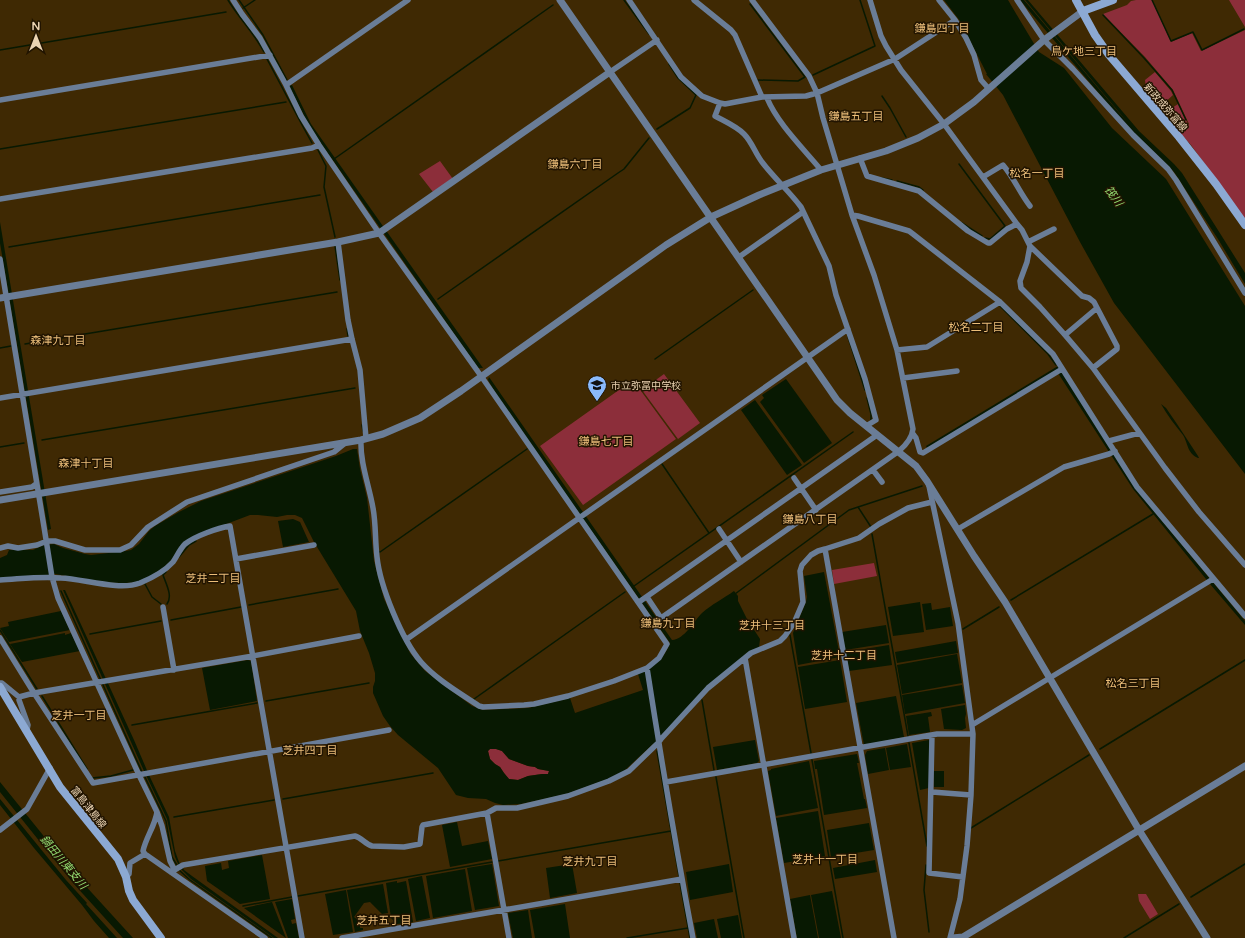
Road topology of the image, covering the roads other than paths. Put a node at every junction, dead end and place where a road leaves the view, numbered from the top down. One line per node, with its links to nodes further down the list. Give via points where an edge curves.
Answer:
1 (233, 0): 16 (street)
2 (408, 0): 19 (street)
3 (560, 0): 18 (street)
4 (629, 0): 15 (street)
5 (694, 0): 22 (street, via 735,35)
6 (752, 0): 21 (street, via 809,76)
7 (870, 0): 17 (street, via 882,36)
8 (939, 0): 13 (street)
9 (1017, 0): 14 (street)
10 (1076, 0): 12 (main road, 新政成弥富線)
11 (1113, 0): 12 (main road)
12 (1083, 11): 14 (street); 38 (main road, 新政成弥富線, via 1109,55 1179,136)
13 (955, 20): 17 (street); 20 (street, via 969,44 981,80)
14 (1046, 38): 20 (street); 45 (street, via 1133,135 1168,169)
15 (656, 40): 18 (street); 24 (street, via 681,77 702,96)
16 (270, 55): 19 (street); 23 (street)
17 (895, 59): 21 (street); 25 (street)
18 (610, 72): 36 (street); 40 (street)
19 (286, 85): 26 (street)
20 (991, 88): 25 (street)
21 (818, 93): 22 (street); 28 (street)
22 (764, 98): 24 (street); 29 (street, via 778,119)
23 (0, 100)
24 (720, 103): 31 (street, via 714,116 744,134 761,161)
25 (944, 124): 27 (street, via 886,151); 30 (street)
26 (319, 145): 32 (street); 40 (street)
27 (860, 158): 28 (street); 37 (street, via 867,176 919,191 968,231 988,243)
28 (837, 164): 29 (street); 35 (street)
29 (821, 170): 31 (street)
30 (983, 177): 33 (street, via 1003,165); 37 (street)
31 (782, 186): 34 (street); 36 (street)
32 (0, 199)
33 (1030, 206)
34 (803, 212): 43 (street); 49 (street, via 829,266)
35 (852, 216): 47 (street, via 909,231); 52 (street)
36 (711, 217): 43 (street); 57 (street, via 666,245)
37 (1017, 224): 42 (street)
38 (1245, 225)
39 (1054, 229): 42 (street)
40 (380, 233): 41 (street); 57 (street)
41 (338, 242): 46 (street); 51 (street)
42 (1029, 244): 48 (street); 50 (street, via 1027,262 1020,282 1021,288)
43 (739, 257): 53 (street)
44 (0, 259): 46 (street)
45 (1245, 293)
46 (7, 297): 59 (street)
47 (1000, 302): 52 (street, via 927,347); 55 (street, via 1052,354)
48 (1097, 308): 50 (street); 54 (street, via 1118,349)
49 (848, 330): 53 (street); 61 (street, via 876,420)
50 (1065, 335): 54 (street)
51 (352, 339): 59 (street); 65 (street, via 360,370)
52 (898, 350): 58 (street)
53 (809, 358): 61 (street, via 837,400); 81 (street)
54 (1093, 368): 62 (street)
55 (1060, 370): 63 (street, via 923,453 920,452); 66 (street)
56 (957, 371): 58 (street)
57 (481, 376): 65 (street, via 420,418); 81 (street)
58 (903, 378): 63 (street)
59 (25, 393): 60 (street); 74 (street)
60 (0, 398)
61 (866, 426): 64 (street)
62 (1139, 433): 66 (street); 91 (street, via 1199,512)
63 (913, 434): 68 (street)
64 (877, 435): 68 (street); 75 (street)
65 (364, 439): 67 (street); 101 (street, via 362,460 373,509 377,557 388,599)
66 (1109, 441): 69 (street)
67 (346, 442): 77 (street); 85 (street, via 334,452 187,502 148,527 126,548 114,551 85,550)
68 (899, 452): 70 (street); 72 (street, via 916,466)
69 (1112, 452): 83 (street, via 1064,467); 94 (street)
70 (873, 470): 73 (street); 80 (street)
71 (794, 478): 75 (street)
72 (928, 481): 79 (street); 83 (street)
73 (882, 482)
74 (36, 484): 76 (street, via 32,487); 77 (street)
75 (801, 488): 80 (street); 84 (street)
76 (0, 492)
77 (42, 492): 78 (street); 85 (street)
78 (0, 500)
79 (932, 502): 88 (street, via 908,508 878,524 859,538); 112 (street, via 958,623)
80 (816, 510): 90 (street)
81 (579, 518): 96 (street); 101 (street)
82 (718, 529): 84 (street)
83 (958, 529): 106 (street)
84 (726, 540): 90 (street); 95 (street)
85 (47, 541): 87 (street, via 18,548); 92 (street)
86 (314, 545): 89 (street)
87 (0, 548)
88 (826, 549): 103 (street, via 811,555 802,565 800,570 803,602 790,631 780,640); 118 (street)
89 (236, 560): 92 (street, via 230,526 186,543 165,569 138,584 117,586); 102 (street)
90 (741, 562): 95 (street, via 661,618)
91 (1245, 566)
92 (52, 577): 93 (street); 107 (street, via 58,598)
93 (0, 580)
94 (1211, 580): 98 (street); 106 (street)
95 (646, 597): 96 (street)
96 (639, 602): 104 (street, via 667,644 659,658)
97 (163, 607): 105 (street)
98 (1245, 616)
99 (359, 636): 102 (street)
100 (0, 638): 110 (street)
101 (407, 639): 104 (street, via 422,663 455,690 483,707 534,704 568,696)
102 (253, 656): 105 (street); 119 (street)
103 (745, 658): 117 (street, via 708,688); 120 (street)
104 (647, 668): 117 (street)
105 (174, 670): 107 (street)
106 (1050, 677): 112 (street); 130 (street)
107 (97, 682): 110 (street); 123 (street)
108 (0, 683): 111 (street)
109 (0, 686): 113 (main road, 富島津島線)
110 (34, 693): 111 (street); 123 (street, via 93,783)
111 (19, 697): 113 (street, via 28,725)
112 (972, 725): 115 (street)
113 (26, 730): 122 (main road, 富島津島線)
114 (389, 730): 119 (street)
115 (973, 734): 116 (street); 126 (street)
116 (932, 735): 118 (street); 125 (street)
117 (658, 742): 124 (street); 128 (street, via 628,771 609,781 568,796 517,808 496,808)
118 (860, 749): 120 (street); 147 (street)
119 (269, 752): 123 (street); 131 (street)
120 (763, 765): 124 (street); 146 (street)
121 (1245, 766): 130 (street)
122 (50, 768): 129 (street, via 27,809); 133 (main road, 富島津島線, via 60,787)
123 (139, 775): 127 (street)
124 (666, 782): 138 (street)
125 (932, 792): 126 (street); 137 (street, via 929,873)
126 (971, 796): 137 (street)
127 (157, 812): 132 (street, via 143,851); 135 (street)
128 (487, 813): 131 (street, via 423,825 420,844 404,847 372,846 355,836); 139 (street)
129 (0, 830)
130 (1139, 830): 148 (street, via 963,937); 149 (street)
131 (286, 848): 135 (street, via 183,865); 142 (street)
132 (145, 854): 134 (street); 135 (street)
133 (118, 859): 134 (street); 136 (main road, 富島津島線)
134 (130, 863): 136 (street, via 129,874)
135 (172, 871): 141 (street)
136 (126, 877): 140 (main road, 富島津島線, via 128,891 133,900)
137 (963, 877): 148 (street)
138 (682, 879): 139 (street); 145 (street)
139 (504, 910): 143 (street); 144 (street)
140 (161, 938)
141 (265, 938)
142 (302, 938)
143 (342, 938)
144 (509, 938)
145 (693, 938)
146 (794, 938)
147 (894, 938)
148 (951, 938)
149 (1207, 938)

